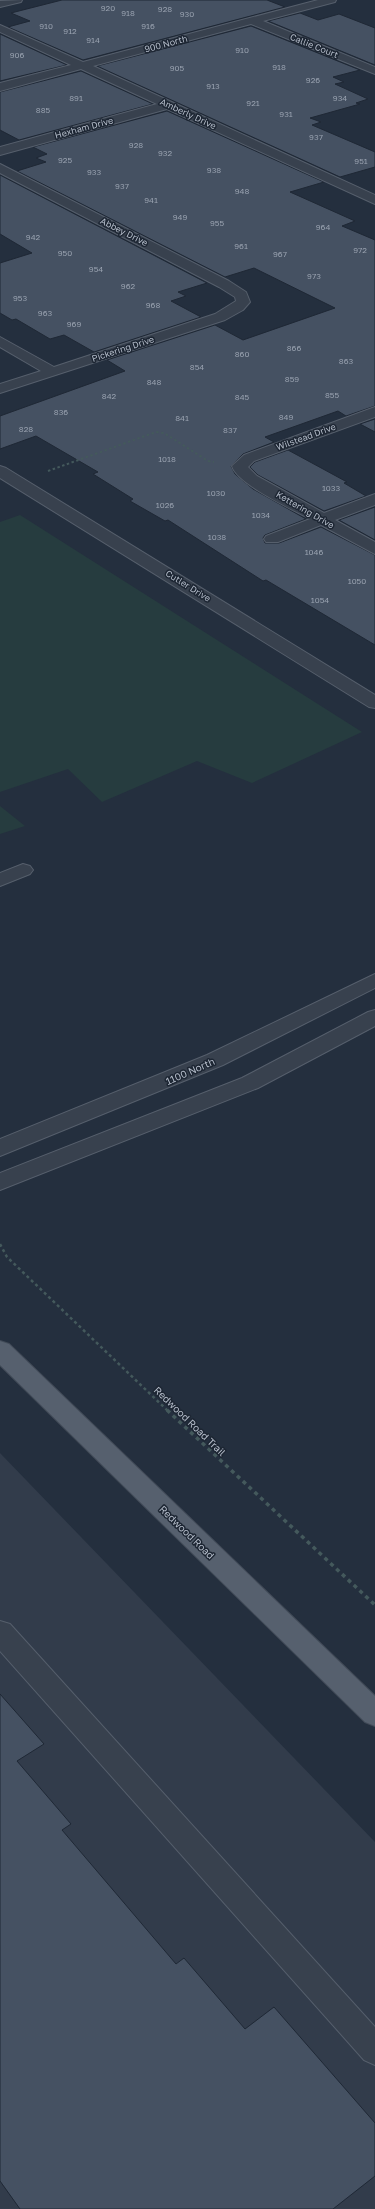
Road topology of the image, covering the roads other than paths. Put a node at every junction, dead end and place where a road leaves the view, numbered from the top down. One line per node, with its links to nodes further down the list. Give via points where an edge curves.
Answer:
1 (17, 0): 3 (street)
2 (331, 0): 4 (street, 900 North)
3 (0, 4)
4 (253, 20): 8 (street, 900 North); 9 (street, Callie Court)
5 (0, 28): 6 (street, Amberly Drive)
6 (19, 37): 7 (street); 8 (street, Amberly Drive)
7 (0, 41)
8 (82, 66): 10 (street, 900 North); 11 (street, Amberly Drive)
9 (375, 71)
10 (0, 87)
11 (168, 105): 12 (street, Hexham Drive); 14 (street, Amberly Drive)
12 (0, 151)
13 (0, 168): 15 (street, Abbey Drive, via 224,284 240,295)
14 (375, 200)
15 (243, 302): 17 (street, Pickering Drive, via 238,308 220,317)
16 (0, 341): 17 (street)
17 (53, 372): 18 (street, Pickering Drive)
18 (0, 389)
19 (375, 412): 20 (street, Wilstead Drive, via 253,456 243,461)
20 (240, 466): 23 (street, Kettering Drive, via 251,479)
21 (0, 471): 26 (street, Cutler Drive)
22 (375, 499): 23 (street)
23 (322, 519): 24 (street); 25 (street, Kettering Drive)
24 (272, 539)
25 (375, 550)
26 (375, 703)
27 (23, 870): 28 (street)
28 (0, 880)
29 (375, 980): 31 (street, 1100 North, via 215,1060)
30 (375, 1017): 32 (street, via 250,1083)
31 (0, 1148)
32 (0, 1182)
33 (0, 1350): 35 (main road, Redwood Road)
34 (0, 1632): 36 (street)
35 (375, 1714)
36 (375, 2050)

